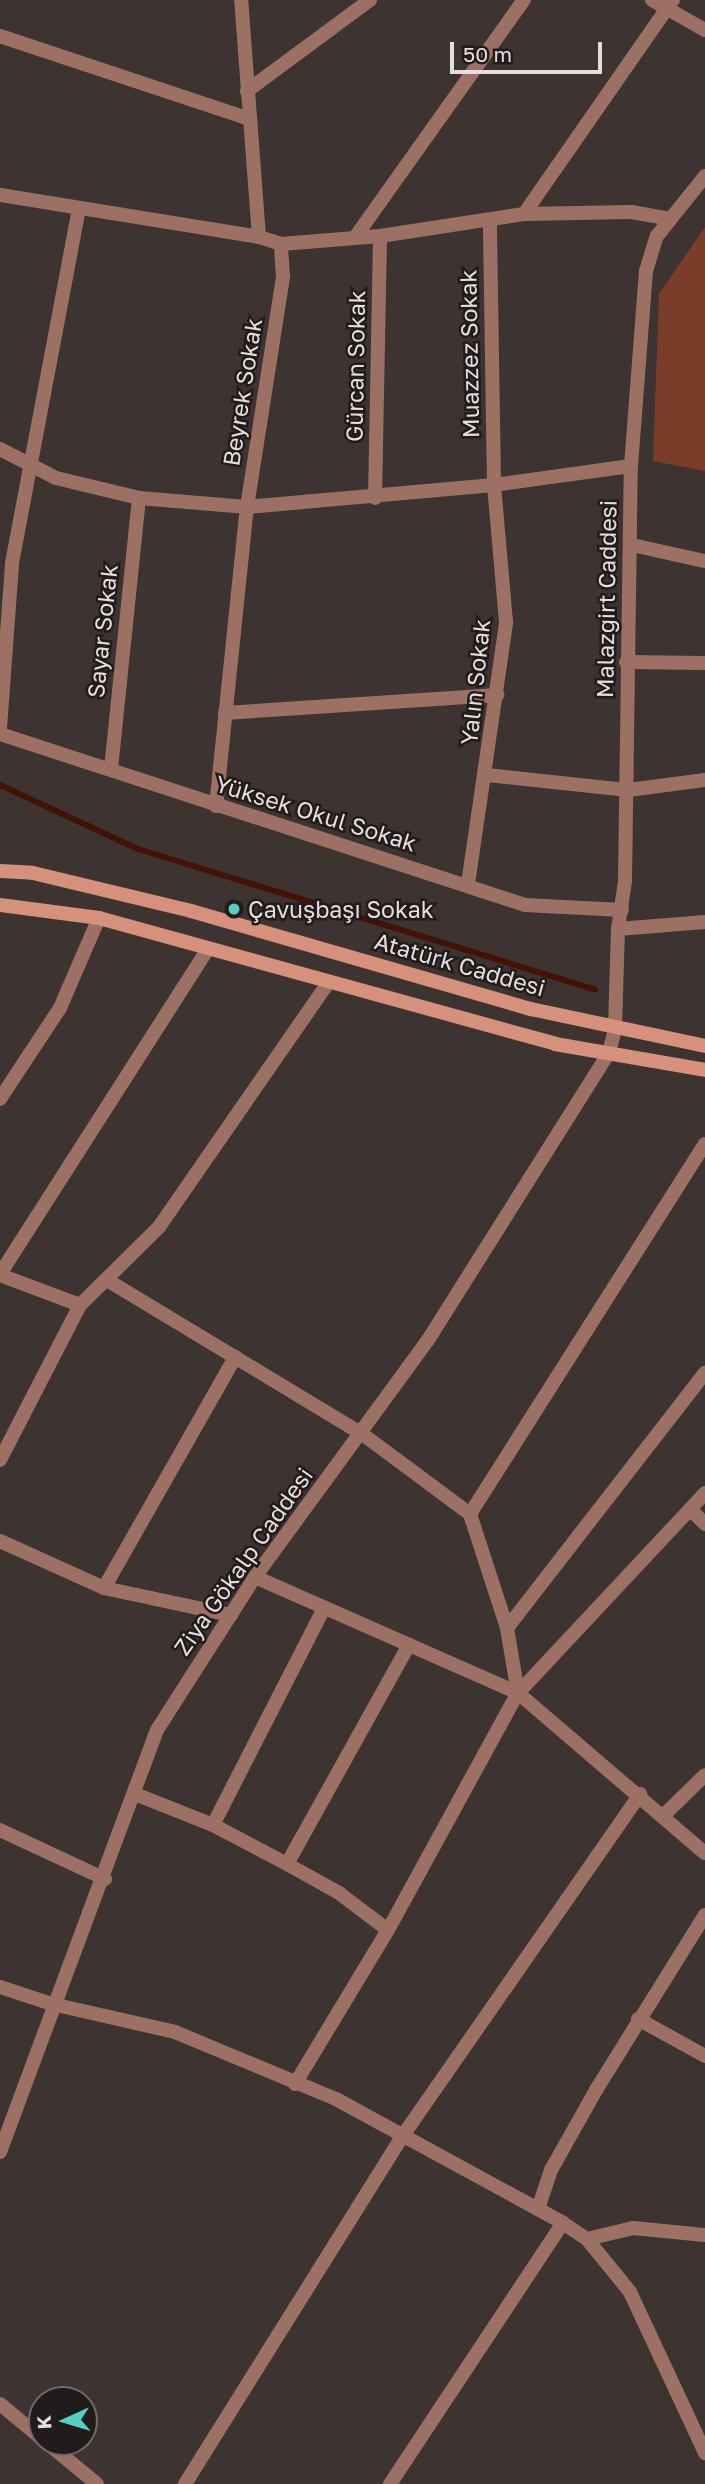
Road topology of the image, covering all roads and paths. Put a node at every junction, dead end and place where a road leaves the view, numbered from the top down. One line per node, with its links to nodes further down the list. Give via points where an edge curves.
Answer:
1 (241, 0): 8 (street)
2 (370, 0): 8 (street)
3 (524, 0): 16 (street)
4 (652, 0): 5 (street)
5 (670, 4): 6 (street); 13 (street)
6 (705, 30)
7 (0, 36): 9 (street)
8 (247, 92): 9 (street)
9 (249, 119): 18 (street)
10 (705, 176): 14 (street, Malazgirt Caddesi)
11 (0, 195): 12 (street)
12 (79, 208): 18 (street); 22 (street)
13 (524, 214): 14 (street, via 631,212); 15 (street)
14 (670, 219): 21 (street, Malazgirt Caddesi, via 657,236 646,271)
15 (490, 222): 17 (street); 23 (street, Muazzez Sokak)
16 (356, 236): 17 (street); 19 (street)
17 (380, 236): 25 (street, Gürcan Sokak)
18 (259, 237): 19 (street)
19 (281, 244): 26 (street, Beyrek Sokak, via 284,276)
20 (0, 449): 22 (street)
21 (631, 466): 23 (street); 27 (street, Malazgirt Caddesi)
22 (31, 467): 24 (street, via 56,478); 33 (street, via 12,563)
23 (494, 485): 25 (street); 31 (street, Yalın Sokak, via 506,622)
24 (139, 498): 26 (street); 35 (street, Sayar Sokak)
25 (374, 498): 26 (street)
26 (247, 507): 32 (street, Beyrek Sokak)
27 (632, 545): 28 (street); 29 (street, Malazgirt Caddesi)
28 (705, 561)
29 (626, 662): 30 (street); 38 (street, Malazgirt Caddesi)
30 (705, 663)
31 (497, 695): 32 (street); 36 (street, Yalın Sokak)
32 (225, 713): 39 (street, Beyrek Sokak)
33 (0, 728)
34 (0, 734): 35 (street, Yüksek Okul Sokak)
35 (111, 769): 39 (street, Yüksek Okul Sokak)
36 (487, 775): 38 (street); 41 (street, Yalın Sokak)
37 (705, 780): 38 (street)
38 (628, 790): 43 (street, Malazgirt Caddesi)
39 (216, 806): 41 (street, Yüksek Okul Sokak)
40 (0, 870): 49 (main road, Atatürk Caddesi, via 33,873 191,911 531,1009)
41 (468, 884): 43 (street, Yüksek Okul Sokak, via 525,905)
42 (0, 905): 44 (main road, Atatürk Caddesi)
43 (622, 910): 46 (street, Malazgirt Caddesi)
44 (99, 918): 47 (main road, Atatürk Caddesi); 52 (street, via 60,1009)
45 (705, 922): 46 (street)
46 (618, 929): 49 (street, Malazgirt Caddesi)
47 (208, 949): 48 (main road, Atatürk Caddesi); 54 (street)
48 (327, 984): 49 (main road, Atatürk Caddesi, via 555,1044); 55 (street, via 159,1227)
49 (612, 1041): 50 (main road, Atatürk Caddesi); 51 (main road, Atatürk Caddesi); 59 (street, Ziya Gökalp Caddesi, via 428,1340)
50 (705, 1046)
51 (705, 1070)
52 (0, 1099)
53 (705, 1144): 63 (street)
54 (0, 1274): 56 (street)
55 (107, 1280): 56 (street); 57 (street)
56 (80, 1305): 60 (street)
57 (235, 1357): 59 (street); 67 (street)
58 (705, 1373): 70 (street)
59 (361, 1433): 63 (street); 66 (street, Ziya Gökalp Caddesi)
60 (0, 1460)
61 (705, 1493): 62 (street)
62 (691, 1510): 64 (street); 72 (street)
63 (470, 1514): 70 (street)
64 (705, 1524)
65 (0, 1541): 67 (street)
66 (255, 1577): 68 (street); 69 (street, Ziya Gökalp Caddesi)
67 (104, 1588): 69 (street)
68 (323, 1610): 71 (street); 77 (street)
69 (230, 1615): 74 (street, Ziya Gökalp Caddesi, via 157,1730)
70 (507, 1628): 72 (street)
71 (410, 1645): 72 (street); 80 (street)
72 (518, 1693): 75 (street); 83 (street)
73 (705, 1774): 76 (street)
74 (135, 1794): 77 (street); 81 (street, Ziya Gökalp Caddesi)
75 (640, 1794): 76 (street); 89 (street)
76 (664, 1815): 79 (street)
77 (213, 1825): 80 (street)
78 (0, 1830): 81 (street)
79 (705, 1853)
80 (287, 1864): 83 (street, via 339,1893)
81 (105, 1879): 85 (street, Ziya Gökalp Caddesi)
82 (705, 1915): 86 (street)
83 (388, 1930): 88 (street)
84 (0, 1987): 85 (street)
85 (52, 2004): 88 (street, via 175,2032); 90 (street, Ziya Gökalp Caddesi)
86 (638, 2019): 87 (street); 91 (street, via 551,2170)
87 (705, 2056)
88 (295, 2084): 89 (street)
89 (404, 2133): 91 (street); 100 (street)
90 (0, 2152)
91 (538, 2209): 92 (street)
92 (563, 2222): 94 (street); 101 (street)
93 (705, 2235): 94 (street, via 633,2228)
94 (587, 2239): 97 (street, via 630,2292)
95 (0, 2404): 96 (street)
96 (28, 2427)
97 (705, 2453)
98 (63, 2456): 99 (street)
99 (97, 2484)
100 (185, 2484)
101 (390, 2484)

